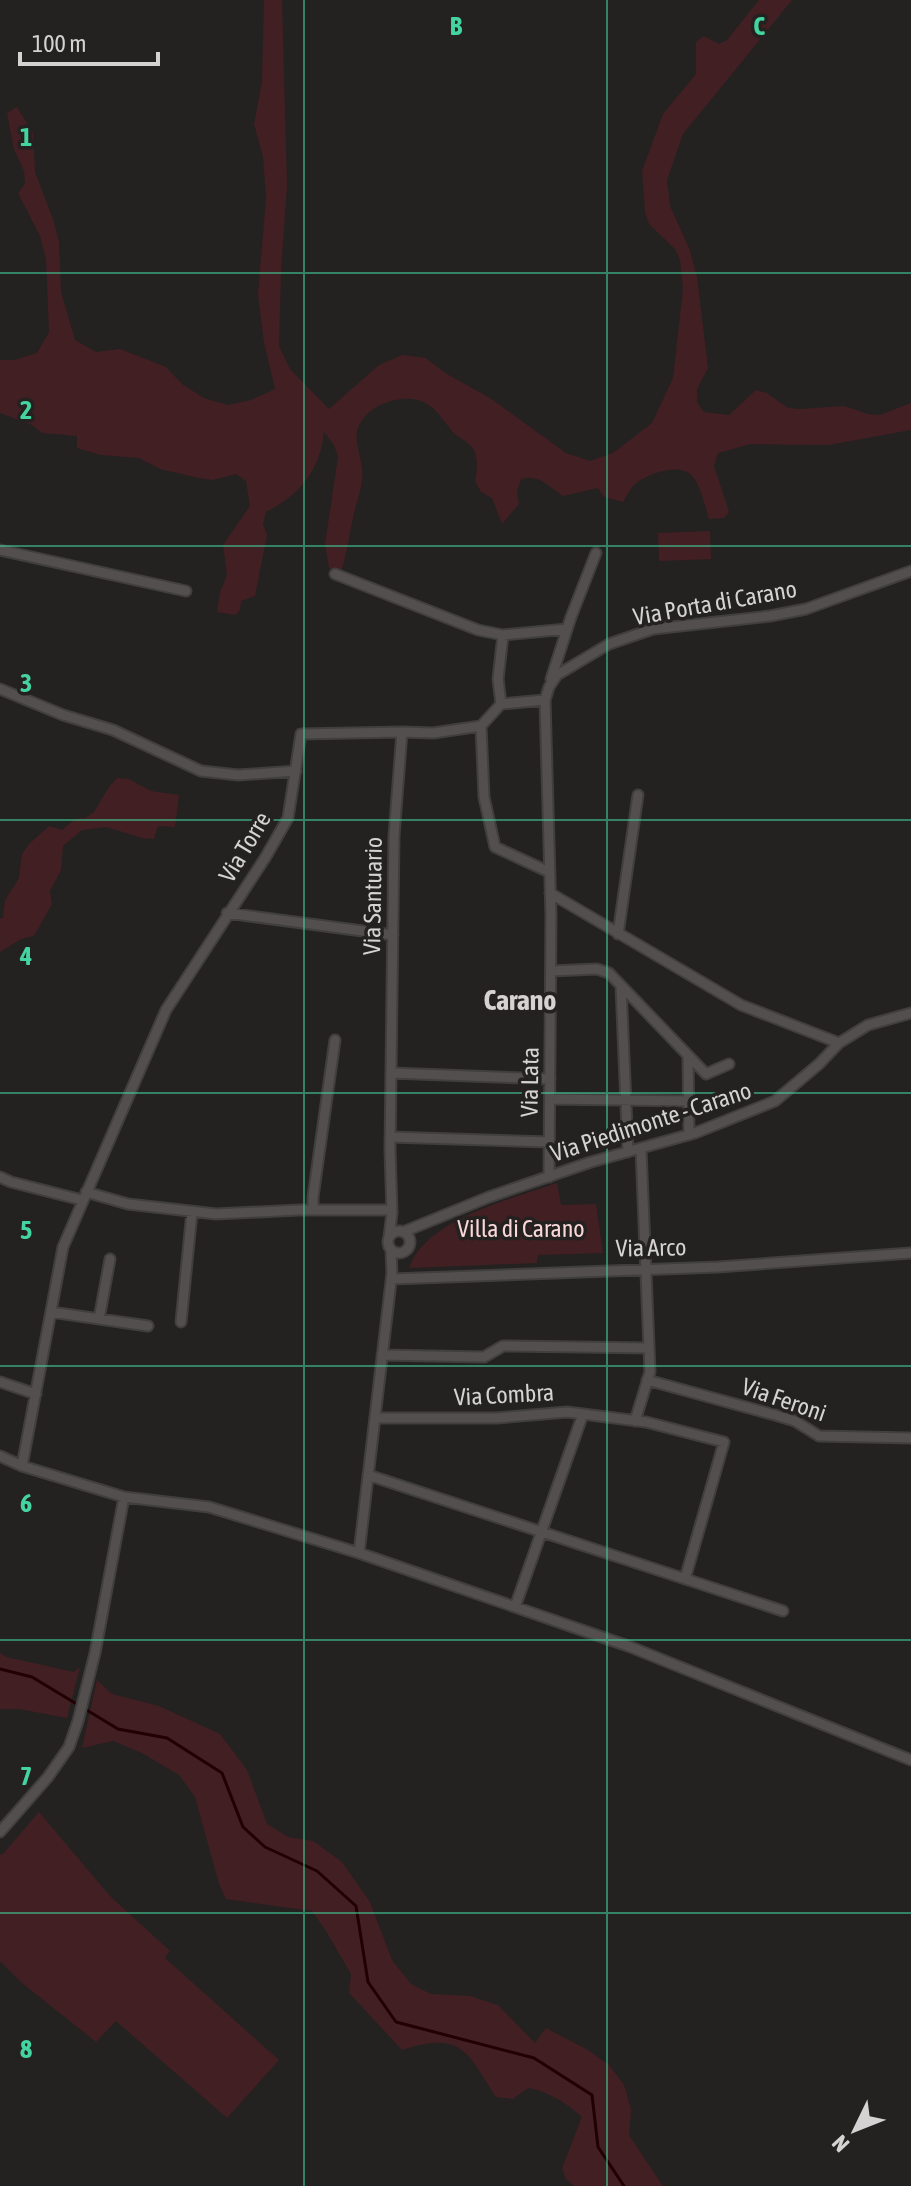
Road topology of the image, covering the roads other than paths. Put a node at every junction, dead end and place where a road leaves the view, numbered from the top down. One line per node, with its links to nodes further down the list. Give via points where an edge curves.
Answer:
1 (0, 550): 5 (street)
2 (596, 553): 6 (street)
3 (911, 571): 8 (street, Via Porta di Carano, via 806,609 653,629 609,644 557,675)
4 (335, 574): 7 (street)
5 (186, 591)
6 (567, 629): 7 (street); 8 (street)
7 (503, 635): 11 (street)
8 (549, 687): 10 (street)
9 (0, 689): 14 (street, via 113,730 201,771)
10 (545, 700): 11 (street); 16 (street)
11 (501, 704): 12 (street)
12 (481, 726): 13 (street); 16 (street, via 484,797 495,847)
13 (402, 732): 14 (street, Via Torre, via 301,734); 20 (street, Via Santuario)
14 (296, 771): 18 (street, Via Torre, via 288,818)
15 (638, 795): 19 (street)
16 (549, 872): 17 (street)
17 (550, 893): 19 (street); 21 (street, Via Lata)
18 (227, 913): 20 (street, Via Torre); 40 (street, via 166,1010)
19 (618, 934): 25 (street, via 741,1005)
20 (393, 935): 28 (street, Via Santuario)
21 (551, 971): 22 (street, via 597,969); 29 (street, Via Lata)
22 (621, 986): 26 (street); 31 (street)
23 (911, 1013): 25 (street, Via Piedimonte - Carano, via 868,1025)
24 (335, 1040): 41 (street)
25 (839, 1043): 33 (street, Via Piedimonte - Carano, via 775,1101)
26 (688, 1057): 27 (street, via 706,1074); 32 (street)
27 (729, 1064)
28 (391, 1073): 29 (street); 34 (street, Via Santuario)
29 (550, 1079): 30 (street, Via Lata)
30 (550, 1099): 31 (street); 35 (street, Via Lata)
31 (626, 1099): 32 (street); 37 (street)
32 (689, 1101): 33 (street)
33 (689, 1135): 36 (street, Via Piedimonte - Carano)
34 (390, 1137): 35 (street); 43 (street, Via Santuario)
35 (549, 1142): 39 (street, Via Lata)
36 (641, 1149): 37 (street, Via Piedimonte - Carano); 50 (street)
37 (628, 1152): 39 (street, Via Piedimonte - Carano)
38 (0, 1177): 40 (street)
39 (549, 1177): 44 (street, Via Piedimonte - Carano)
40 (84, 1196): 42 (street); 52 (street, via 63,1247)
41 (313, 1210): 42 (street); 43 (street)
42 (192, 1212): 54 (street)
43 (392, 1212): 45 (street, Via Santuario)
44 (430, 1222): 45 (street, Via Piedimonte - Carano); 46 (street, Via Piedimonte - Carano)
45 (396, 1233): 46 (street, via 408,1236); 47 (street, via 388,1244)
46 (409, 1243): 47 (street)
47 (396, 1251): 51 (street)
48 (911, 1253): 50 (street, Via Arco)
49 (110, 1259): 53 (street)
50 (645, 1268): 51 (street, Via Arco); 56 (street)
51 (392, 1276): 57 (street)
52 (51, 1312): 53 (street); 60 (street)
53 (99, 1319): 55 (street)
54 (181, 1322)
55 (148, 1326)
56 (649, 1348): 57 (street, via 503,1346 484,1357); 58 (street)
57 (382, 1355): 62 (street)
58 (647, 1380): 63 (street); 64 (street, Via Feroni, via 795,1421 819,1436)
59 (0, 1382): 60 (street)
60 (36, 1394): 66 (street)
61 (583, 1414): 62 (street, Via Combra); 63 (street, Via Combra); 69 (street)
62 (375, 1418): 67 (street)
63 (635, 1421): 71 (street, Via Combra, via 724,1442)
64 (911, 1438)
65 (0, 1456): 66 (street)
66 (22, 1466): 68 (street)
67 (368, 1475): 69 (street); 70 (street)
68 (124, 1497): 70 (street, via 209,1507); 75 (street, via 95,1653 69,1747)
69 (540, 1532): 71 (street); 72 (street)
70 (359, 1553): 72 (street)
71 (685, 1579): 73 (street)
72 (515, 1607): 74 (street, via 628,1646)
73 (783, 1611)
74 (911, 1760)
75 (0, 1832)

